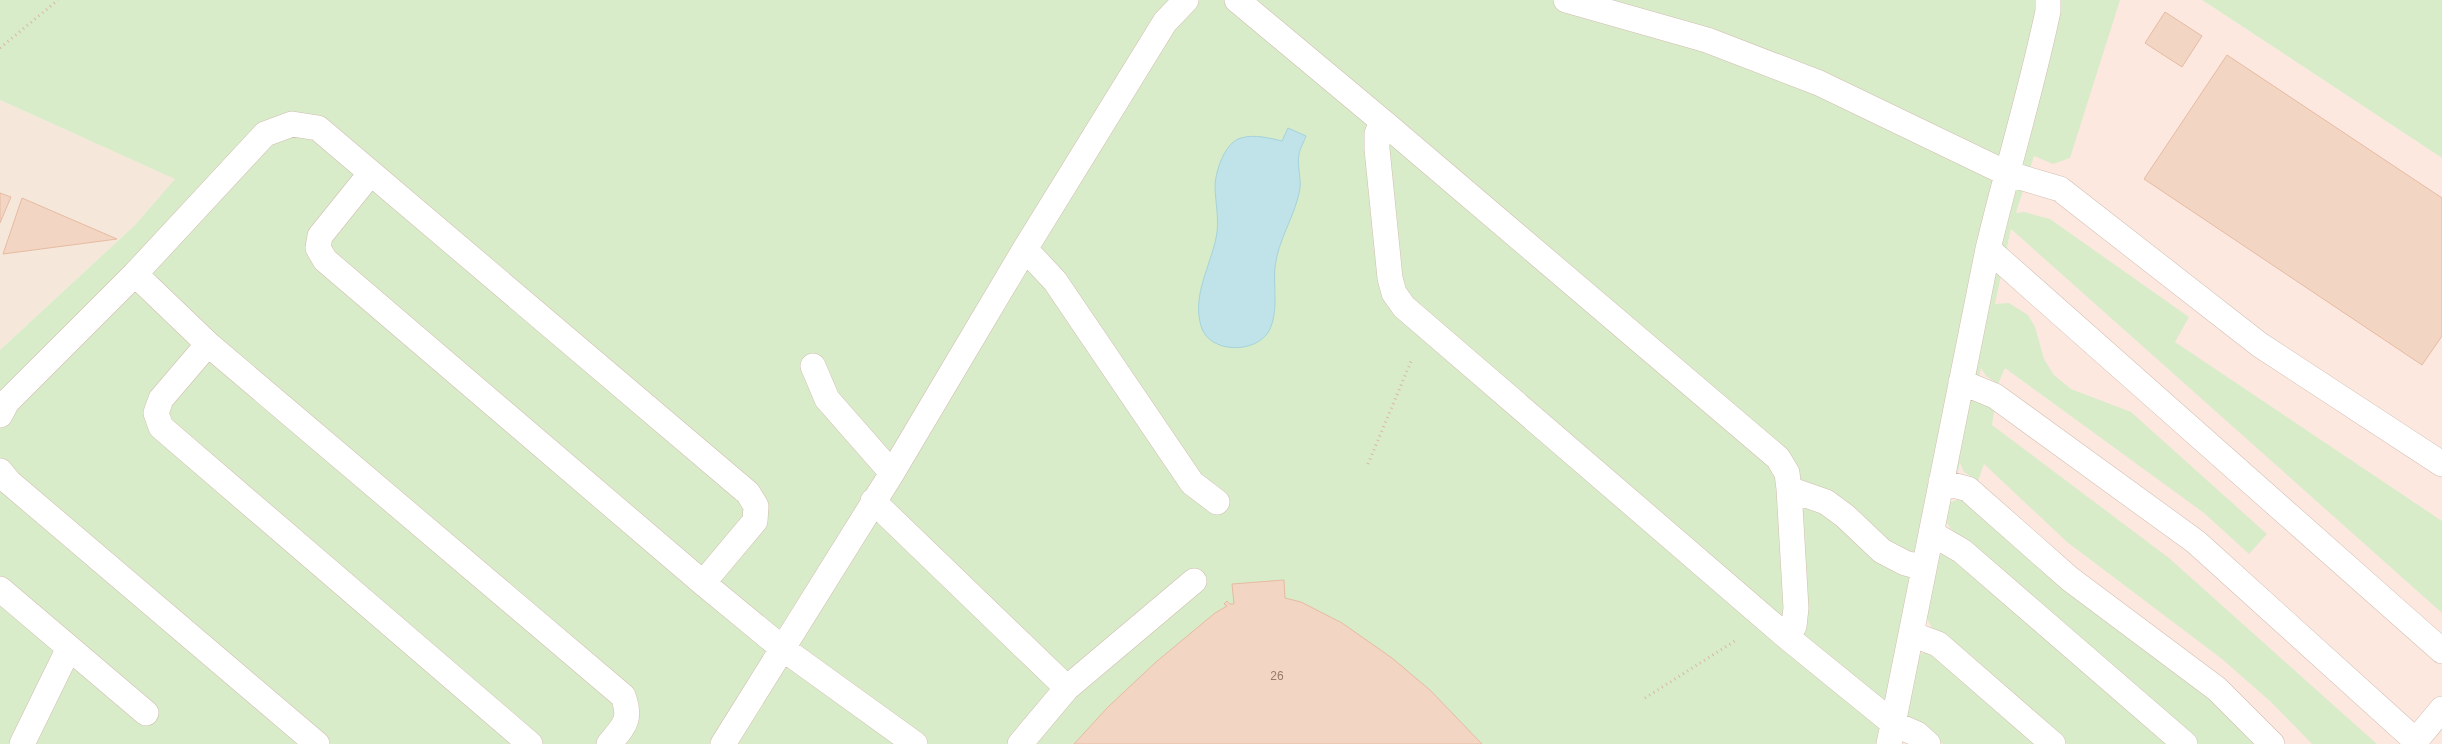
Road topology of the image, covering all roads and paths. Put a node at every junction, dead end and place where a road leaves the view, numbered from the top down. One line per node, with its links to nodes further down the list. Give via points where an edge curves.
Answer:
1 (58, 0): 6 (path)
2 (1186, 0): 10 (lane, via 1165,22)
3 (1237, 0): 7 (lane)
4 (1566, 0): 8 (lane, via 1707,40 1819,83)
5 (2048, 0): 8 (lane, via 2031,91)
6 (0, 48)
7 (1382, 121): 23 (lane, via 1778,458 1787,473); 32 (lane, via 1376,134 1390,278 1394,293 1404,307)
8 (2006, 173): 11 (lane); 19 (lane, via 2060,190 2260,345)
9 (370, 174): 12 (lane, via 318,128 292,124 265,134); 29 (lane, via 320,236 318,248 325,260); 29 (lane, via 748,493 756,506 755,521)
10 (1025, 250): 21 (lane); 25 (lane, via 1056,282 1192,483)
11 (1988, 250): 16 (lane); 36 (lane)
12 (135, 274): 13 (lane); 17 (lane, via 8,402)
13 (208, 344): 45 (lane, via 160,399 156,413 161,427); 46 (lane, via 623,696 628,708 627,722)
14 (1414, 356): 18 (path)
15 (813, 366): 21 (lane, via 827,399)
16 (1960, 382): 22 (lane); 42 (lane, via 1995,396 2196,542)
17 (0, 415)
18 (1368, 464)
19 (2442, 464)
20 (0, 471): 44 (lane)
21 (892, 473): 24 (lane)
22 (1941, 482): 26 (lane); 53 (lane, via 1968,489 2070,579 2217,689)
23 (1789, 488): 27 (lane, via 1826,502 1882,551 1905,564); 32 (lane, via 1796,608 1794,626)
24 (873, 501): 35 (lane); 37 (lane)
25 (1217, 502)
26 (1931, 533): 27 (lane); 52 (lane, via 1962,550)
27 (1924, 568): 31 (lane)
28 (1194, 581): 37 (lane)
29 (703, 583): 35 (lane)
30 (0, 589): 34 (lane)
31 (1911, 634): 41 (lane); 51 (lane, via 1938,644)
32 (1787, 637): 41 (lane)
33 (1740, 638): 38 (path)
34 (69, 648): 40 (lane); 43 (lane)
35 (782, 648): 47 (lane); 48 (lane)
36 (2442, 651)
37 (1067, 688): 49 (lane)
38 (1645, 698)
39 (2442, 709): 42 (lane)
40 (146, 713)
41 (1892, 734): 50 (lane, via 1917,734)
42 (2415, 742)
43 (22, 744)
44 (317, 744)
45 (530, 744)
46 (609, 744)
47 (723, 744)
48 (915, 744)
49 (1020, 744)
50 (1928, 744)
51 (2054, 744)
52 (2185, 744)
53 (2272, 744)

